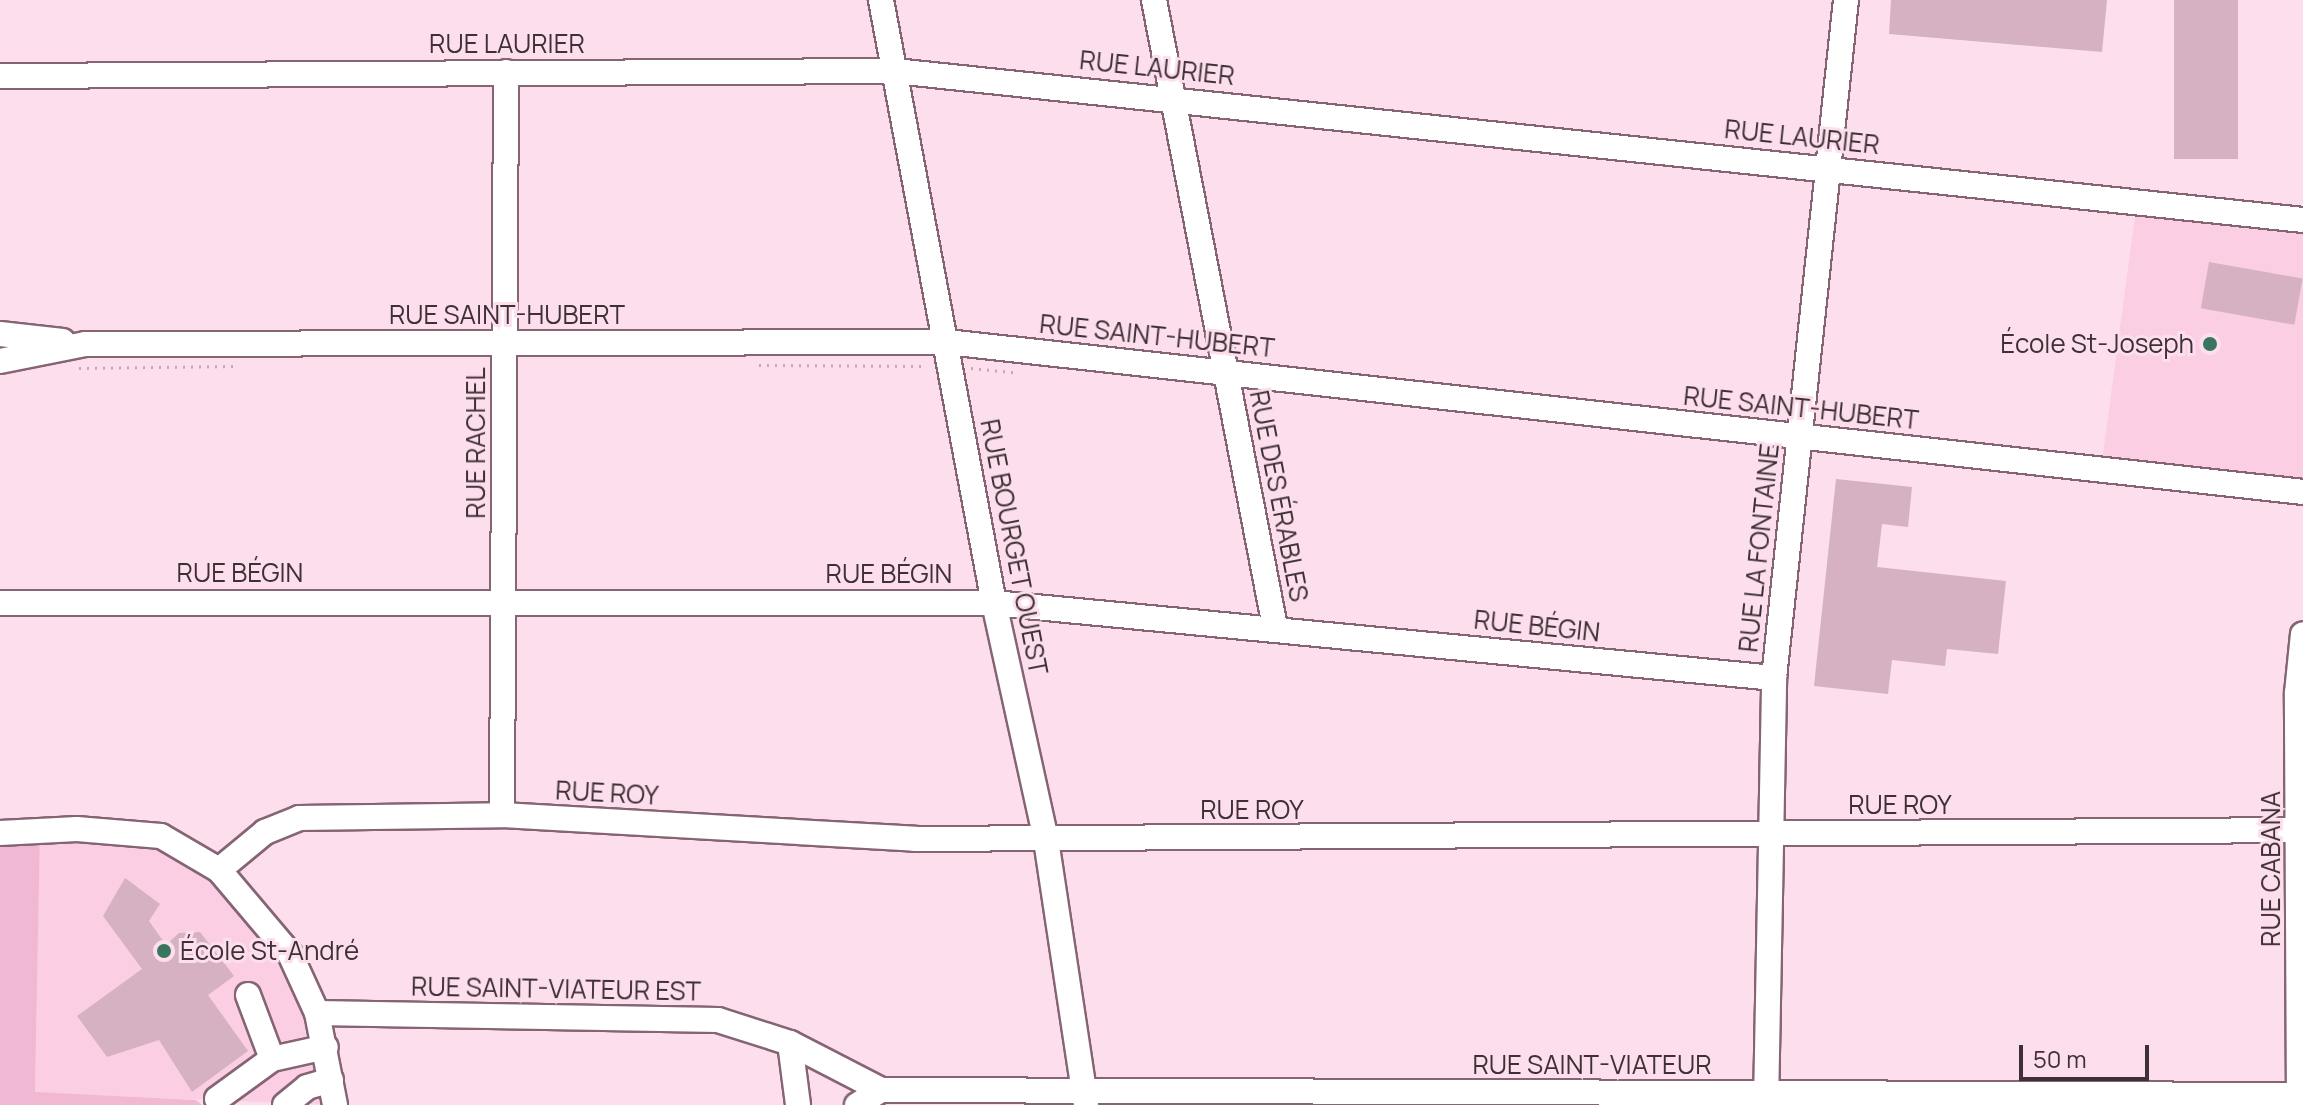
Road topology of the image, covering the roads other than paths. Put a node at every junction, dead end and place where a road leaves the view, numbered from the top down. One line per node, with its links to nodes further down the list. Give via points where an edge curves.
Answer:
1 (881, 0): 4 (street, RUE BOURGET OUEST)
2 (1154, 0): 7 (street, RUE DES ÉRABLES)
3 (1846, 0): 8 (street, RUE LA FONTAINE)
4 (895, 71): 5 (street, RUE LAURIER); 7 (street, RUE LAURIER); 12 (street, RUE BOURGET OUEST)
5 (506, 72): 6 (street, RUE LAURIER); 11 (street, RUE RACHEL)
6 (0, 76)
7 (1173, 98): 8 (street, RUE LAURIER); 15 (street, RUE DES ÉRABLES)
8 (1830, 168): 9 (street, RUE LAURIER); 16 (street, RUE LA FONTAINE)
9 (2303, 220)
10 (0, 334): 13 (street)
11 (504, 342): 12 (street, RUE SAINT-HUBERT); 13 (street, RUE SAINT-HUBERT); 18 (street, RUE RACHEL)
12 (947, 342): 15 (street, RUE SAINT-HUBERT); 20 (street, RUE BOURGET OUEST)
13 (85, 344): 14 (street, RUE SAINT-HUBERT)
14 (0, 361)
15 (1226, 372): 16 (street, RUE SAINT-HUBERT); 21 (street, RUE DES ÉRABLES)
16 (1799, 436): 17 (street, RUE SAINT-HUBERT); 23 (street, RUE LA FONTAINE)
17 (2303, 492)
18 (503, 599): 19 (street, RUE BÉGIN); 20 (street, RUE BÉGIN); 24 (street, RUE RACHEL)
19 (0, 603)
20 (994, 603): 21 (street, RUE BÉGIN); 28 (street, RUE BOURGET OUEST)
21 (1275, 627): 23 (street, RUE BÉGIN)
22 (2303, 634): 25 (street, RUE CABANA, via 2297,693)
23 (1774, 678): 27 (street, RUE LA FONTAINE)
24 (502, 815): 28 (street, RUE ROY, via 915,839); 29 (street, RUE ROY, via 299,818 265,832)
25 (2301, 830): 27 (street, RUE ROY); 38 (street, RUE CABANA)
26 (0, 833): 29 (street, via 77,829 161,836)
27 (1766, 834): 28 (street, RUE ROY); 41 (street, RUE LA FONTAINE)
28 (1046, 840): 37 (street, RUE BOURGET OUEST)
29 (219, 870): 31 (street, via 290,954)
30 (248, 995): 34 (street)
31 (317, 1013): 32 (street, RUE SAINT-VIATEUR EST, via 718,1020); 33 (street)
32 (790, 1043): 36 (street, RUE SAINT-VIATEUR EST); 40 (street)
33 (326, 1047): 34 (street); 35 (street)
34 (272, 1059): 39 (street)
35 (331, 1080): 42 (street, via 307,1087); 43 (street)
36 (881, 1090): 37 (street, RUE SAINT-VIATEUR); 44 (street)
37 (1084, 1098): 41 (street, RUE SAINT-VIATEUR)
38 (2301, 1098): 41 (street, RUE SAINT-VIATEUR)
39 (217, 1099)
40 (798, 1099)
41 (1766, 1099)
42 (285, 1105)
43 (335, 1105)
44 (857, 1105)

